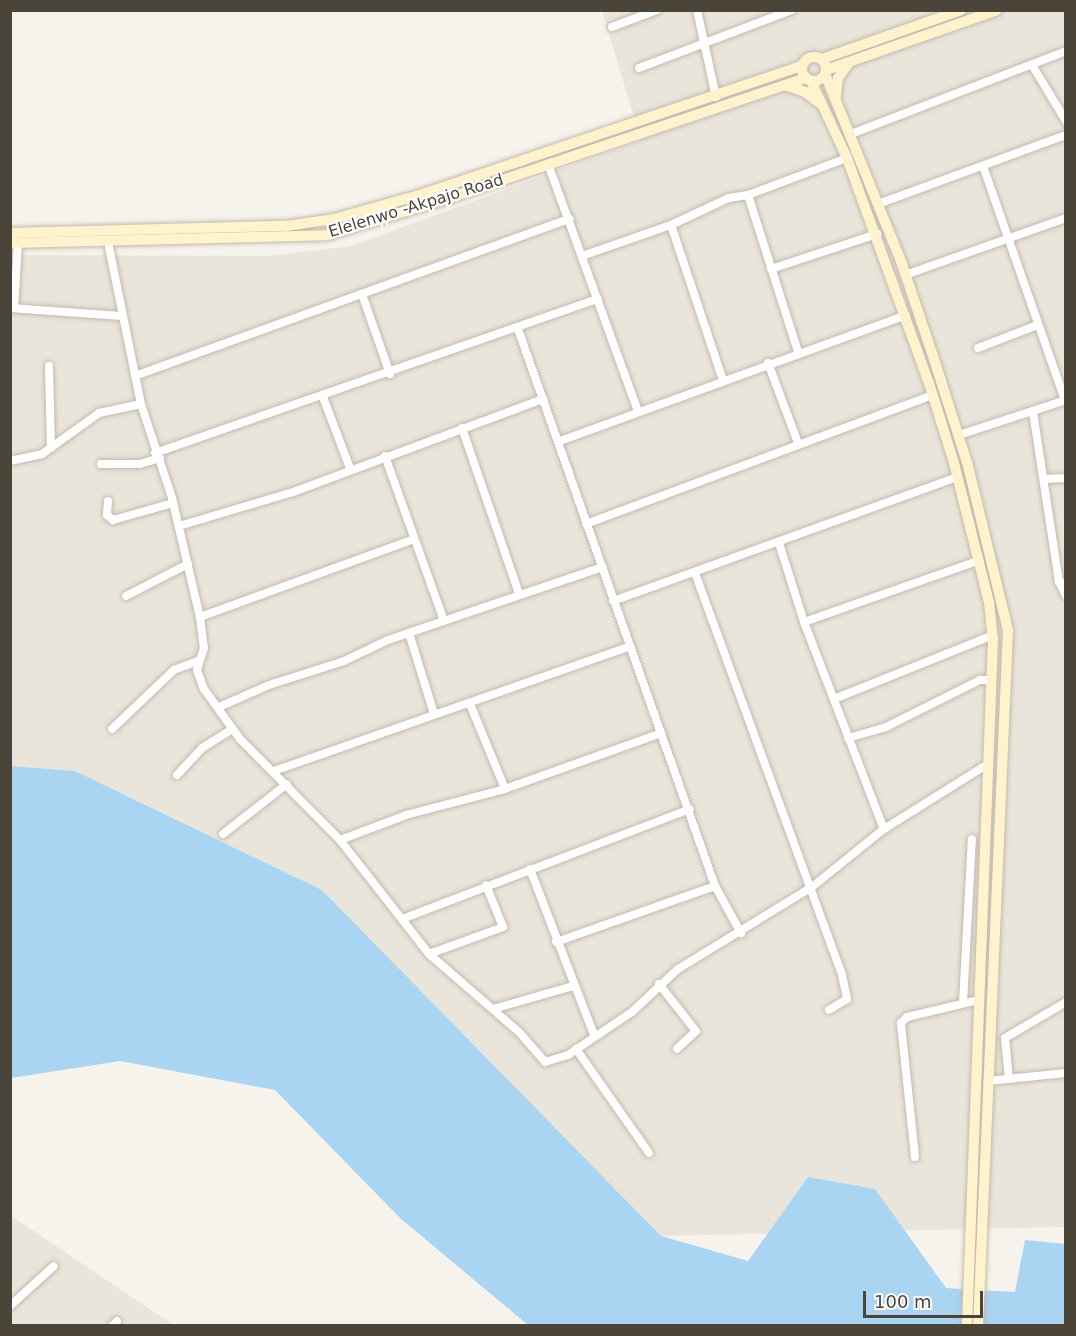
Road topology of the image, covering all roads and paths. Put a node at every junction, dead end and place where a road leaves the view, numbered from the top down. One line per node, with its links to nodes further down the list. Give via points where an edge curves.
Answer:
1 (657, 10): 6 (street)
2 (697, 10): 7 (street)
3 (792, 10): 7 (street)
4 (961, 10): 13 (main road)
5 (997, 10): 9 (main road)
6 (612, 27)
7 (704, 44): 12 (street); 17 (street)
8 (1065, 51): 10 (street)
9 (849, 63): 13 (main road); 16 (main road, via 838,78)
10 (1032, 64): 19 (street); 20 (street)
11 (801, 66): 13 (main road, Elelenwo -Akpajo Road, via 810,57); 14 (main road); 17 (main road, Elelenwo -Akpajo Road)
12 (639, 68)
13 (824, 68): 14 (main road, Elelenwo -Akpajo Road); 16 (main road)
14 (808, 79): 15 (main road, Elelenwo -Akpajo Road); 18 (main road)
15 (784, 85): 18 (main road, via 805,92); 23 (main road, Elelenwo -Akpajo Road)
16 (836, 96): 20 (main road)
17 (716, 97): 30 (main road, Elelenwo -Akpajo Road, via 334,219 286,226)
18 (824, 107): 22 (main road)
19 (1065, 121)
20 (851, 134): 26 (main road)
21 (1065, 135): 24 (street)
22 (847, 158): 25 (street); 31 (main road)
23 (548, 164): 28 (street); 33 (main road, Elelenwo -Akpajo Road, via 327,235)
24 (983, 166): 26 (street); 32 (street)
25 (748, 195): 29 (street, via 729,198); 36 (street)
26 (878, 204): 37 (main road)
27 (1065, 218): 32 (street)
28 (569, 219): 35 (street); 38 (street)
29 (671, 225): 35 (street); 51 (street)
30 (10, 233)
31 (877, 234): 36 (street); 41 (main road)
32 (1011, 240): 37 (street); 43 (street)
33 (108, 242): 34 (main road, Elelenwo -Akpajo Road); 42 (street)
34 (14, 243): 40 (street)
35 (582, 256): 39 (street)
36 (771, 269): 46 (street)
37 (906, 275): 60 (main road)
38 (362, 294): 49 (street); 50 (street)
39 (598, 299): 44 (street); 57 (street)
40 (12, 308): 42 (street)
41 (906, 315): 46 (street); 52 (main road)
42 (122, 316): 50 (street)
43 (1038, 325): 45 (street); 55 (street)
44 (518, 328): 49 (street); 54 (street)
45 (978, 348)
46 (798, 352): 47 (street)
47 (768, 363): 51 (street); 62 (street)
48 (50, 366): 63 (street)
49 (390, 374): 53 (street)
50 (135, 376): 56 (street)
51 (723, 380): 57 (street)
52 (933, 395): 62 (street); 69 (main road)
53 (323, 397): 64 (street); 68 (street)
54 (543, 399): 59 (street); 61 (street)
55 (1065, 400): 58 (street)
56 (141, 404): 63 (street, via 99,413); 64 (street)
57 (638, 411): 61 (street)
58 (1033, 412): 60 (street); 71 (street)
59 (462, 428): 65 (street); 83 (street)
60 (959, 435): 133 (main road, via 1008,630)
61 (560, 441): 74 (street)
62 (798, 442): 74 (street)
63 (51, 448): 66 (street)
64 (158, 455): 67 (street, via 140,464); 73 (street)
65 (385, 456): 68 (street); 76 (street)
66 (10, 461)
67 (101, 464)
68 (350, 468): 75 (street, via 293,492)
69 (957, 477): 77 (street); 78 (main road)
70 (1065, 478): 71 (street)
71 (1045, 479): 82 (street)
72 (108, 501): 73 (street, via 107,515 113,520)
73 (173, 503): 75 (street)
74 (586, 524): 80 (street)
75 (179, 526): 79 (street)
76 (414, 539): 87 (street); 88 (street)
77 (779, 543): 81 (street); 89 (street)
78 (977, 561): 89 (street); 91 (main road)
79 (188, 564): 84 (street); 87 (street)
80 (603, 567): 83 (street); 86 (street)
81 (695, 573): 86 (street); 116 (street)
82 (1063, 584): 85 (street)
83 (519, 594): 88 (street)
84 (126, 596)
85 (1065, 596)
86 (613, 601): 92 (street)
87 (200, 617): 93 (street, via 204,648)
88 (444, 621): 90 (street)
89 (804, 622): 95 (street)
90 (409, 633): 97 (street); 98 (street)
91 (993, 635): 94 (main road); 95 (street)
92 (629, 647): 96 (street); 101 (street)
93 (198, 661): 97 (street, via 204,689); 99 (street, via 174,670)
94 (992, 680): 102 (street, via 980,680 886,727); 103 (main road)
95 (834, 699): 102 (street)
96 (470, 704): 98 (street); 107 (street)
97 (219, 707): 100 (street)
98 (434, 714): 104 (street)
99 (112, 729)
100 (232, 729): 104 (street); 105 (street, via 202,748)
101 (661, 734): 107 (street); 108 (street)
102 (848, 738): 109 (street)
103 (988, 764): 109 (street); 123 (main road)
104 (273, 771): 106 (street)
105 (177, 775)
106 (287, 784): 110 (street); 111 (street)
107 (505, 789): 111 (street, via 406,815)
108 (690, 809): 113 (street); 115 (street)
109 (884, 829): 116 (street)
110 (223, 834)
111 (340, 840): 117 (street)
112 (972, 840): 125 (street)
113 (530, 869): 114 (street); 119 (street)
114 (486, 885): 117 (street); 120 (street, via 502,927)
115 (715, 886): 118 (street); 119 (street)
116 (812, 887): 118 (street, via 765,913); 127 (street, via 847,999)
117 (402, 919): 120 (street)
118 (741, 933): 121 (street, via 702,952)
119 (556, 942): 122 (street)
120 (429, 954): 126 (street)
121 (659, 984): 128 (street, via 632,1012); 130 (street, via 696,1031)
122 (573, 986): 126 (street); 128 (street)
123 (979, 1000): 125 (street); 134 (main road)
124 (1065, 1002): 132 (street, via 1005,1038)
125 (963, 1003): 136 (street, via 907,1017 901,1023)
126 (493, 1010): 129 (street, via 545,1062 556,1062)
127 (829, 1010)
128 (594, 1035): 129 (street)
129 (576, 1049): 135 (street)
130 (677, 1049)
131 (1065, 1073): 132 (street)
132 (1009, 1079): 133 (street)
133 (988, 1081): 134 (main road)
134 (979, 1145): 139 (main road); 140 (main road)
135 (649, 1153)
136 (915, 1157)
137 (54, 1266): 138 (street)
138 (10, 1306)
139 (967, 1326)
140 (978, 1326)

